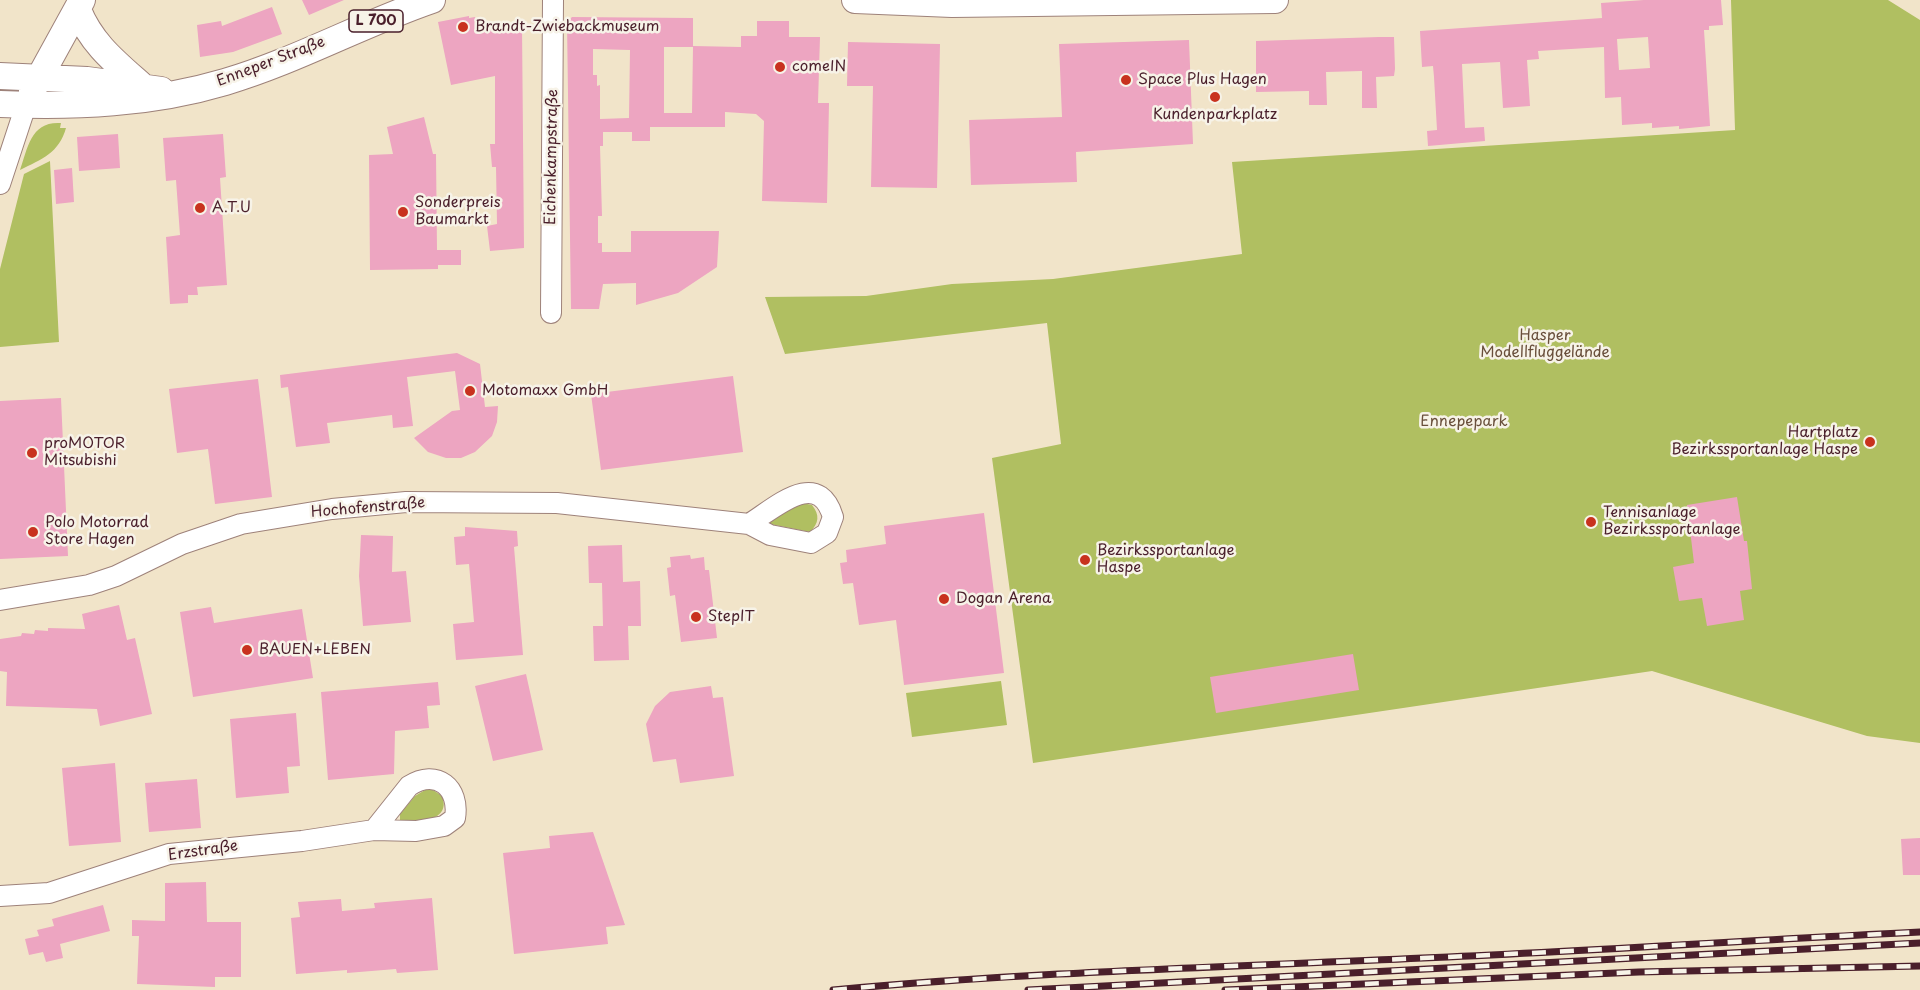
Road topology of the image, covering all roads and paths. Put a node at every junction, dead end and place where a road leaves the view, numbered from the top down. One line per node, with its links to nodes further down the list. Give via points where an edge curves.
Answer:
1 (432, 0): 9 (main road, Enneper Straße / L 700, via 225,82)
2 (553, 0): 13 (street, Eichenkampstraße)
3 (855, 0): 4 (main road, via 952,4)
4 (1275, 0)
5 (80, 5): 7 (main road); 8 (main road, via 84,27 99,48)
6 (0, 76): 7 (main road, Enneper Straße / L 700)
7 (38, 78): 8 (main road, Enneper Straße / L 700); 11 (main road)
8 (141, 85): 9 (main road, Enneper Straße / L 700)
9 (176, 93): 11 (main road, Enneper Straße / L 700, via 119,104)
10 (0, 104): 11 (main road, Enneper Straße / L 700)
11 (26, 105): 12 (street)
12 (0, 184)
13 (551, 313)
14 (749, 524): 15 (street, Hochofenstraße, via 557,502 406,502 332,508 241,524 182,544 89,585)
15 (0, 600)
16 (374, 830): 17 (street, Erzstraße, via 169,854 49,893)
17 (0, 896)

